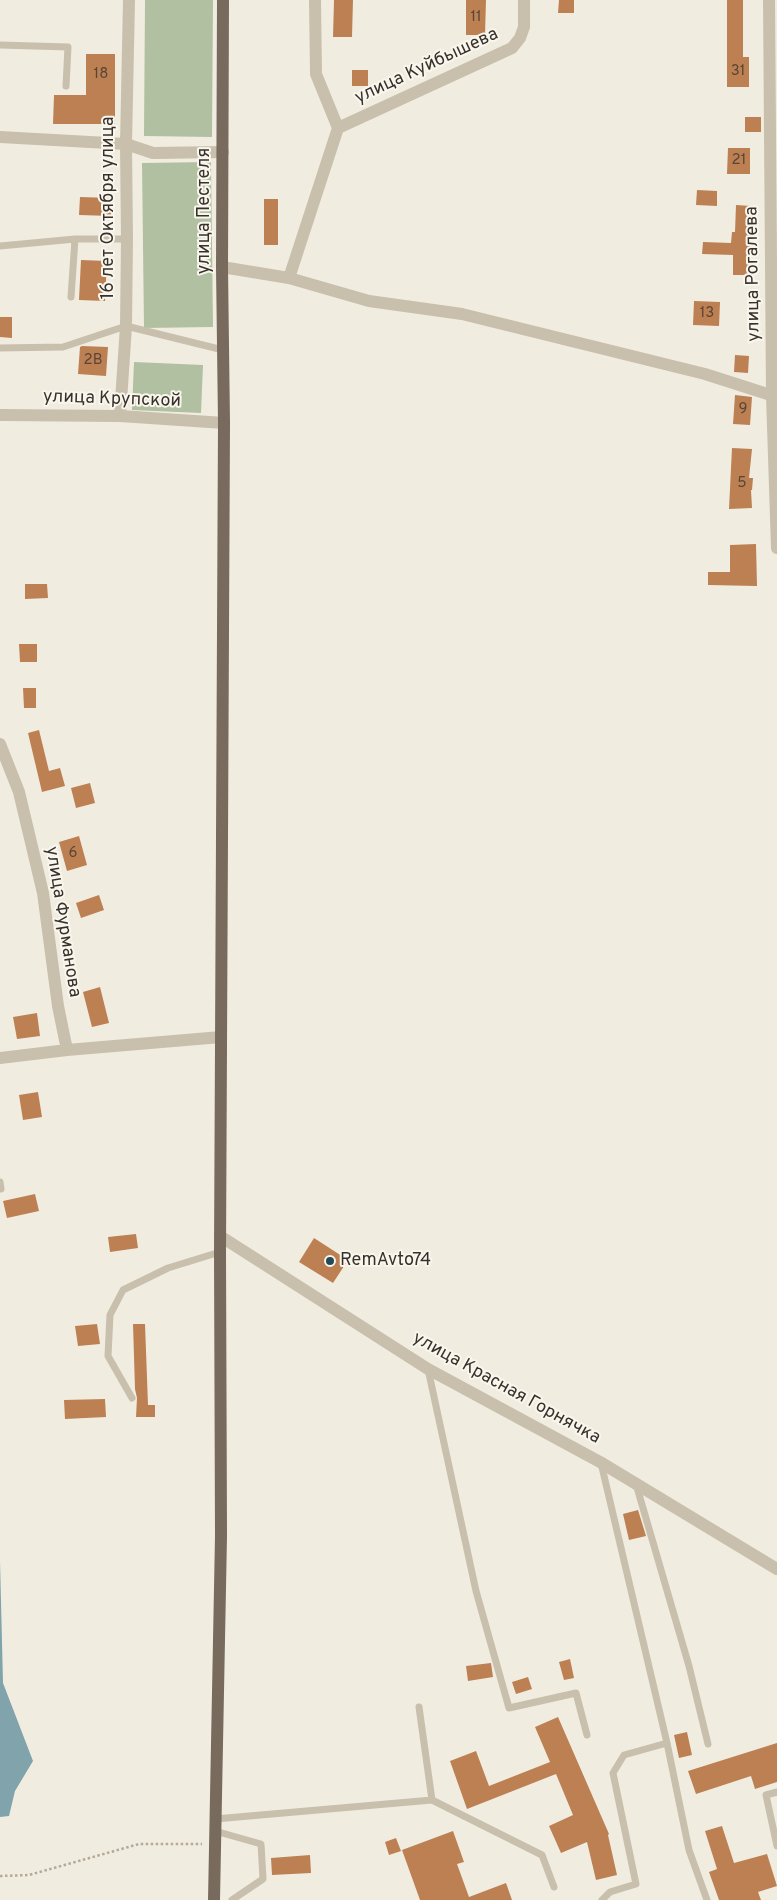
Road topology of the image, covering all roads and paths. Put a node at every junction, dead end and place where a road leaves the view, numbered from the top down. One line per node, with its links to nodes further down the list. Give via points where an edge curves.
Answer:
1 (129, 0): 10 (street, 16 лет Октября улица)
2 (223, 0): 11 (main road, улица Пестеля)
3 (315, 0): 8 (street, via 316,74)
4 (524, 0): 8 (street, улица Куйбышева, via 524,26 512,48)
5 (769, 0): 21 (street, улица Рогалева)
6 (0, 45): 7 (lane, via 68,47)
7 (66, 86)
8 (338, 128): 16 (street)
9 (0, 137): 10 (street)
10 (126, 144): 11 (street, via 153,152); 13 (street, 16 лет Октября улица)
11 (222, 152): 15 (main road, улица Пестеля)
12 (75, 238): 13 (lane); 14 (lane); 17 (lane)
13 (127, 238): 18 (street, 16 лет Октября улица)
14 (0, 246)
15 (222, 267): 16 (street); 20 (main road, улица Пестеля)
16 (289, 278): 21 (street, via 369,301 462,314 704,374)
17 (71, 297)
18 (126, 326): 19 (lane, via 63,348); 20 (lane); 23 (street, 16 лет Октября улица)
19 (0, 348)
20 (223, 350): 24 (main road, улица Пестеля)
21 (775, 397): 25 (street, улица Рогалева)
22 (0, 415): 23 (street, улица Крупской)
23 (120, 416): 24 (street, улица Крупской)
24 (224, 423): 27 (main road, улица Пестеля)
25 (777, 548)
26 (0, 744): 28 (street, улица Фурманова, via 19,792 43,893 58,1006)
27 (221, 1037): 28 (street); 32 (main road, улица Пестеля)
28 (68, 1050): 29 (street)
29 (0, 1058)
30 (0, 1182): 31 (lane)
31 (1, 1189)
32 (220, 1236): 33 (main road, улица Пестеля); 34 (street, улица Красная Горнячка)
33 (220, 1252): 35 (lane, via 168,1268 123,1290 110,1315 108,1356); 45 (main road, улица Пестеля, via 221,1536)
34 (428, 1369): 36 (street, улица Красная Горнячка); 40 (lane, via 476,1591 509,1708 576,1693)
35 (132, 1398)
36 (600, 1462): 37 (street, улица Красная Горнячка); 41 (lane)
37 (636, 1484): 38 (street, улица Красная Горнячка); 42 (lane, via 689,1666)
38 (777, 1569)
39 (419, 1707): 44 (lane)
40 (588, 1735)
41 (666, 1743): 51 (lane, via 624,1755 613,1773 636,1884 610,1892); 52 (lane, via 690,1850)
42 (708, 1744)
43 (777, 1792): 46 (lane, via 766,1795)
44 (432, 1800): 45 (lane); 48 (lane, via 542,1855)
45 (215, 1831): 47 (path, via 139,1844 29,1875); 49 (main road, улица Пестеля); 50 (lane, via 261,1844 263,1879)
46 (777, 1846)
47 (0, 1876)
48 (554, 1887)
49 (214, 1900)
50 (232, 1900)
51 (602, 1900)
52 (707, 1900)

